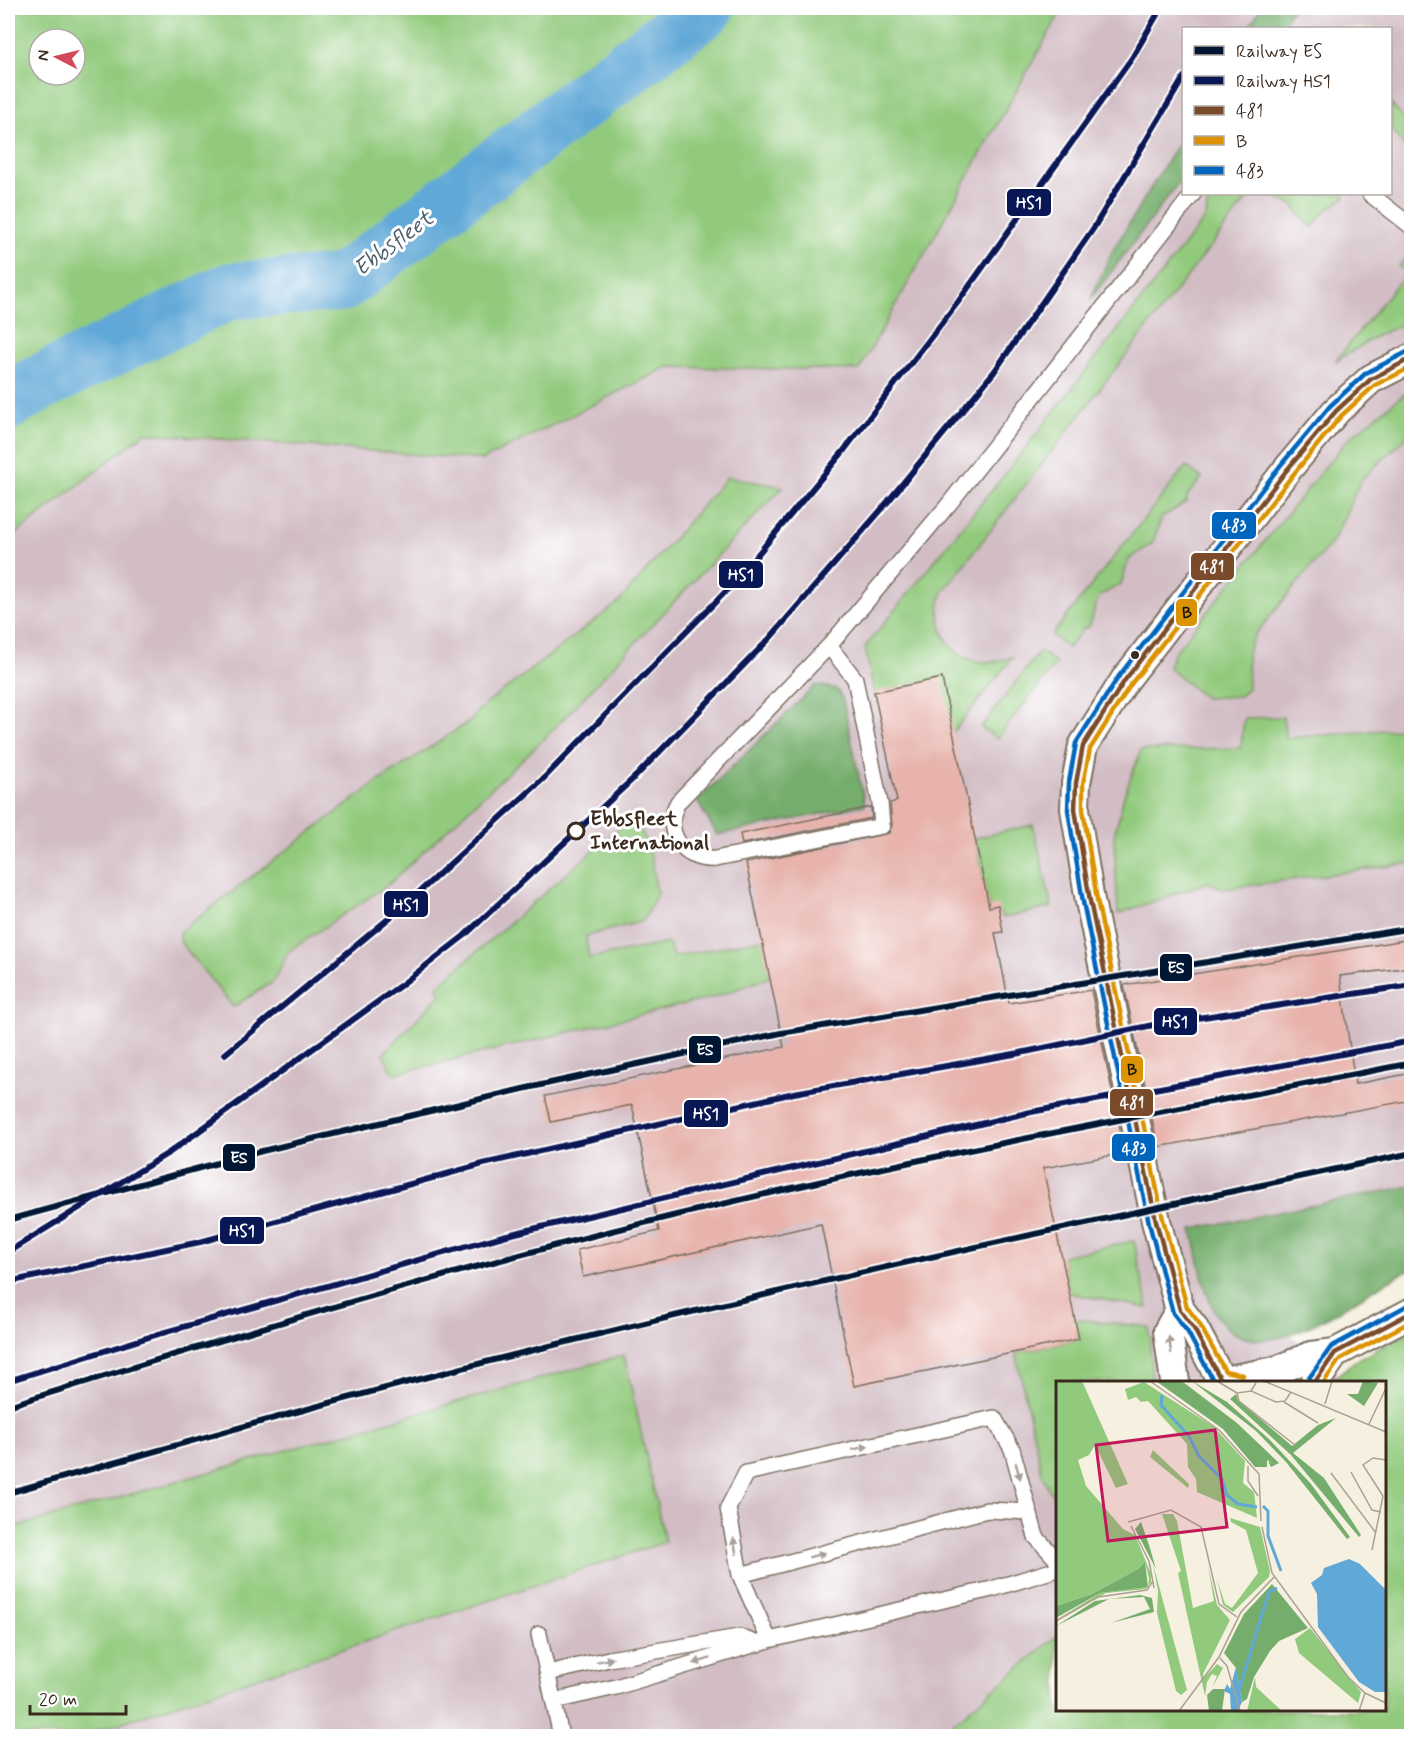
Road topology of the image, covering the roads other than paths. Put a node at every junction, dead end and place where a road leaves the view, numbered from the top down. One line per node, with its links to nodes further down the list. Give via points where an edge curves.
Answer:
1 (1192, 195): 5 (lane, via 949,504)
2 (1371, 195): 3 (lane)
3 (1412, 227)
4 (1412, 358): 6 (street, via 1371,379 1336,411 1156,637 1083,746 1075,809 1090,901 1155,1221)
5 (829, 646): 5 (lane, via 855,679 882,826 715,859 689,855 673,831 678,802)
6 (1180, 1310): 9 (street, one-way to 6, via 1168,1331); 10 (street)
7 (1412, 1312): 8 (street)
8 (1335, 1353): 10 (street, via 1311,1356 1276,1371); 11 (street)
9 (1175, 1381)
10 (1225, 1381)
11 (1316, 1381)
12 (1029, 1512): 13 (lane, via 1036,1537); 15 (lane, one-way to 12, via 987,1510); 15 (lane, one-way to 12, via 728,1508 746,1473 994,1418 1012,1449)
13 (1056, 1559)
14 (1056, 1570): 17 (lane)
15 (740, 1575): 17 (lane)
16 (539, 1634): 18 (lane)
17 (763, 1642): 18 (lane, one-way to 17, via 740,1637); 19 (lane, one-way to 19, via 616,1687)
18 (548, 1673): 19 (lane)
19 (554, 1701): 20 (lane)
20 (561, 1737)

